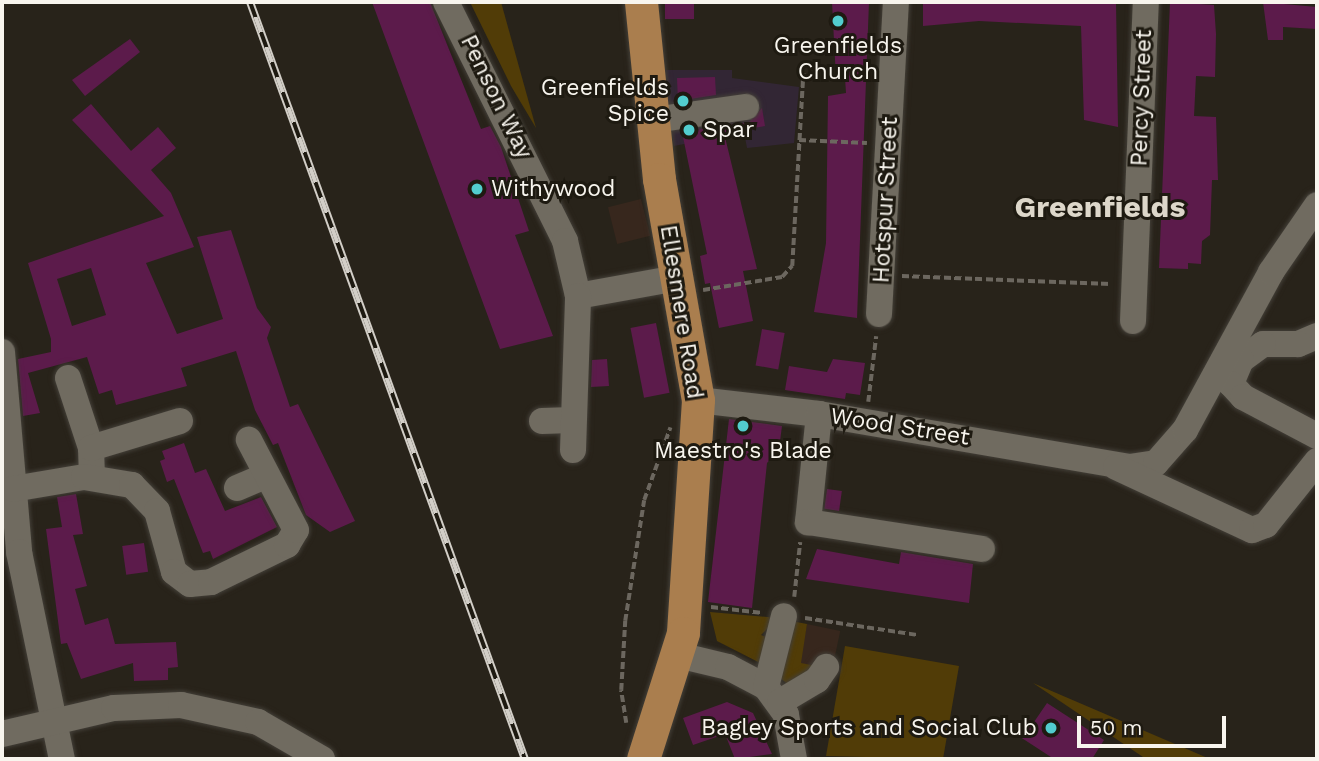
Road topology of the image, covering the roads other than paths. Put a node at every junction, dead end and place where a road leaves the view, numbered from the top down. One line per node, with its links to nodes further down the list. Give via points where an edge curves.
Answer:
1 (446, 2): 9 (street, Penson Way, via 565,241)
2 (641, 2): 6 (main road, Ellesmere Road)
3 (896, 2): 10 (street, Hotspur Street)
4 (1146, 2): 11 (street, Percy Street)
5 (746, 107): 6 (street)
6 (653, 120): 8 (main road, Ellesmere Road)
7 (1317, 205): 24 (street, Wood Street, via 1271,272 1185,430 1156,463)
8 (679, 286): 9 (street); 15 (main road, Ellesmere Road)
9 (578, 296): 17 (street, Penson Way)
10 (879, 314)
11 (1133, 321)
12 (1317, 336): 20 (street, via 1298,344 1263,344 1241,359 1231,384 1242,397)
13 (2, 352): 29 (street)
14 (68, 378): 22 (street)
15 (697, 412): 16 (street, Wood Street); 33 (main road, Ellesmere Road)
16 (820, 414): 24 (street, Wood Street); 31 (street, via 808,522)
17 (572, 420): 19 (street); 23 (street, Penson Way)
18 (180, 421): 22 (street)
19 (542, 421)
20 (1317, 436)
21 (249, 440): 26 (street)
22 (91, 448): 27 (street)
23 (573, 450)
24 (1105, 461): 25 (street, via 1133,479 1252,530 1266,525)
25 (1317, 461)
26 (265, 476): 27 (street, via 284,501 293,537 200,584 174,572 151,500 121,481); 28 (street)
27 (92, 477): 29 (street)
28 (237, 488)
29 (13, 489): 30 (street)
30 (9, 523): 36 (street)
31 (982, 549)
32 (788, 616): 35 (street)
33 (678, 655): 35 (street, via 728,667); 38 (main road, Ellesmere Road, via 661,703)
34 (825, 667): 35 (street, via 817,680)
35 (773, 694): 41 (street)
36 (53, 721): 37 (street); 39 (street); 40 (street, via 147,704 195,707 258,722)
37 (2, 734)
38 (636, 748)
39 (62, 759)
40 (322, 759)
41 (794, 759)

